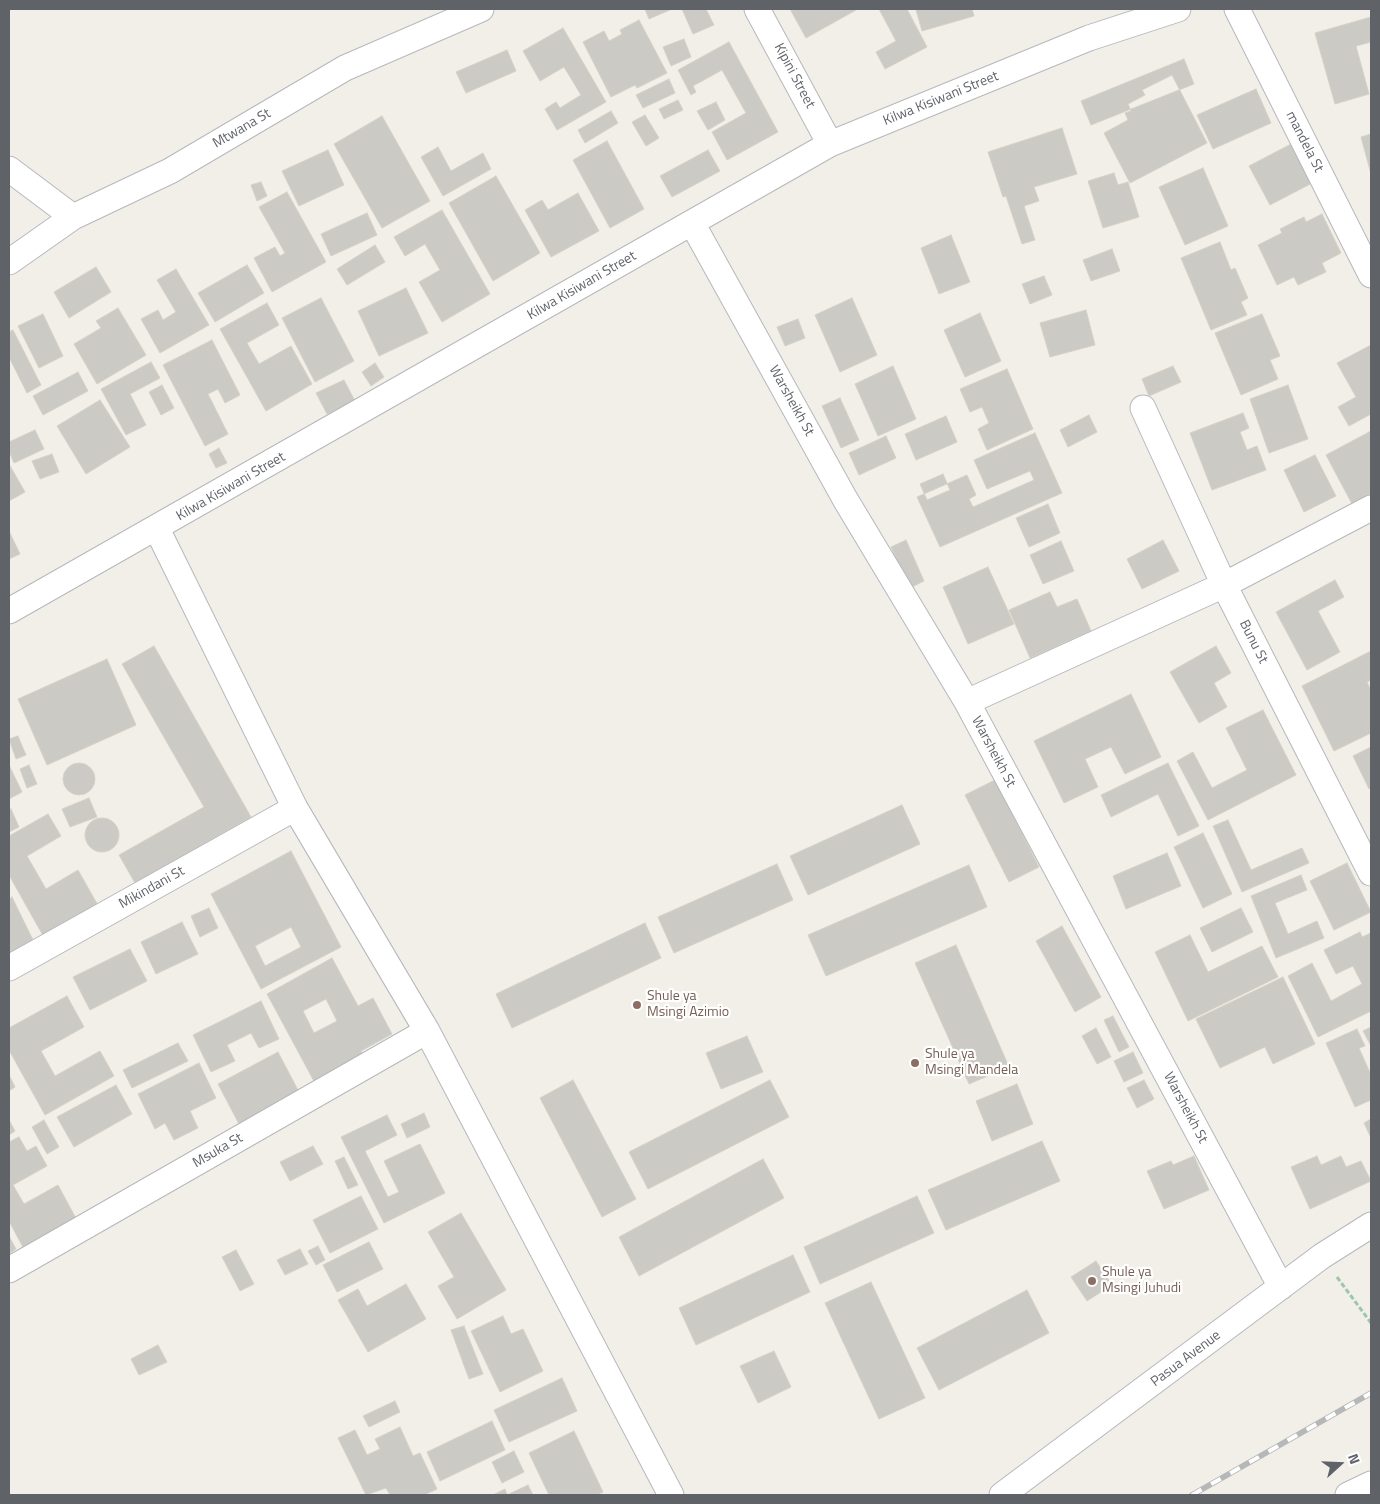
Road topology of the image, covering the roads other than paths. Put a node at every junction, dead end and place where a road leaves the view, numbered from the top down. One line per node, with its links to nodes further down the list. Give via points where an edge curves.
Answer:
1 (481, 9): 7 (street, Mtwana St, via 345,68 170,171)
2 (757, 9): 5 (street, Kipini Street)
3 (1178, 9): 5 (street, Kilwa Kisiwani Street, via 1089,38)
4 (1237, 9): 10 (street, mandela St)
5 (830, 144): 8 (street, Kilwa Kisiwani Street)
6 (9, 169): 7 (street)
7 (73, 217): 9 (street, Mtwana St)
8 (692, 223): 13 (street, Kilwa Kisiwani Street); 16 (street, Warsheikh St, via 845,499)
9 (9, 262)
10 (1371, 272)
11 (1143, 408): 14 (street, Bunu St)
12 (1371, 508): 14 (street)
13 (157, 529): 15 (street, Kilwa Kisiwani Street); 17 (street)
14 (1224, 585): 16 (street); 18 (street, Bunu St)
15 (9, 611)
16 (967, 702): 23 (street, Warsheikh St)
17 (295, 808): 19 (street, Mikindani St); 20 (street)
18 (1371, 874)
19 (9, 968)
20 (427, 1031): 22 (street, Msuka St); 25 (street)
21 (1371, 1225): 23 (street, Pasua Avenue, via 1322,1256)
22 (9, 1270)
23 (1281, 1288): 26 (street, Pasua Avenue)
24 (1371, 1484): 27 (street)
25 (662, 1492)
26 (1002, 1495)
27 (1348, 1495)

